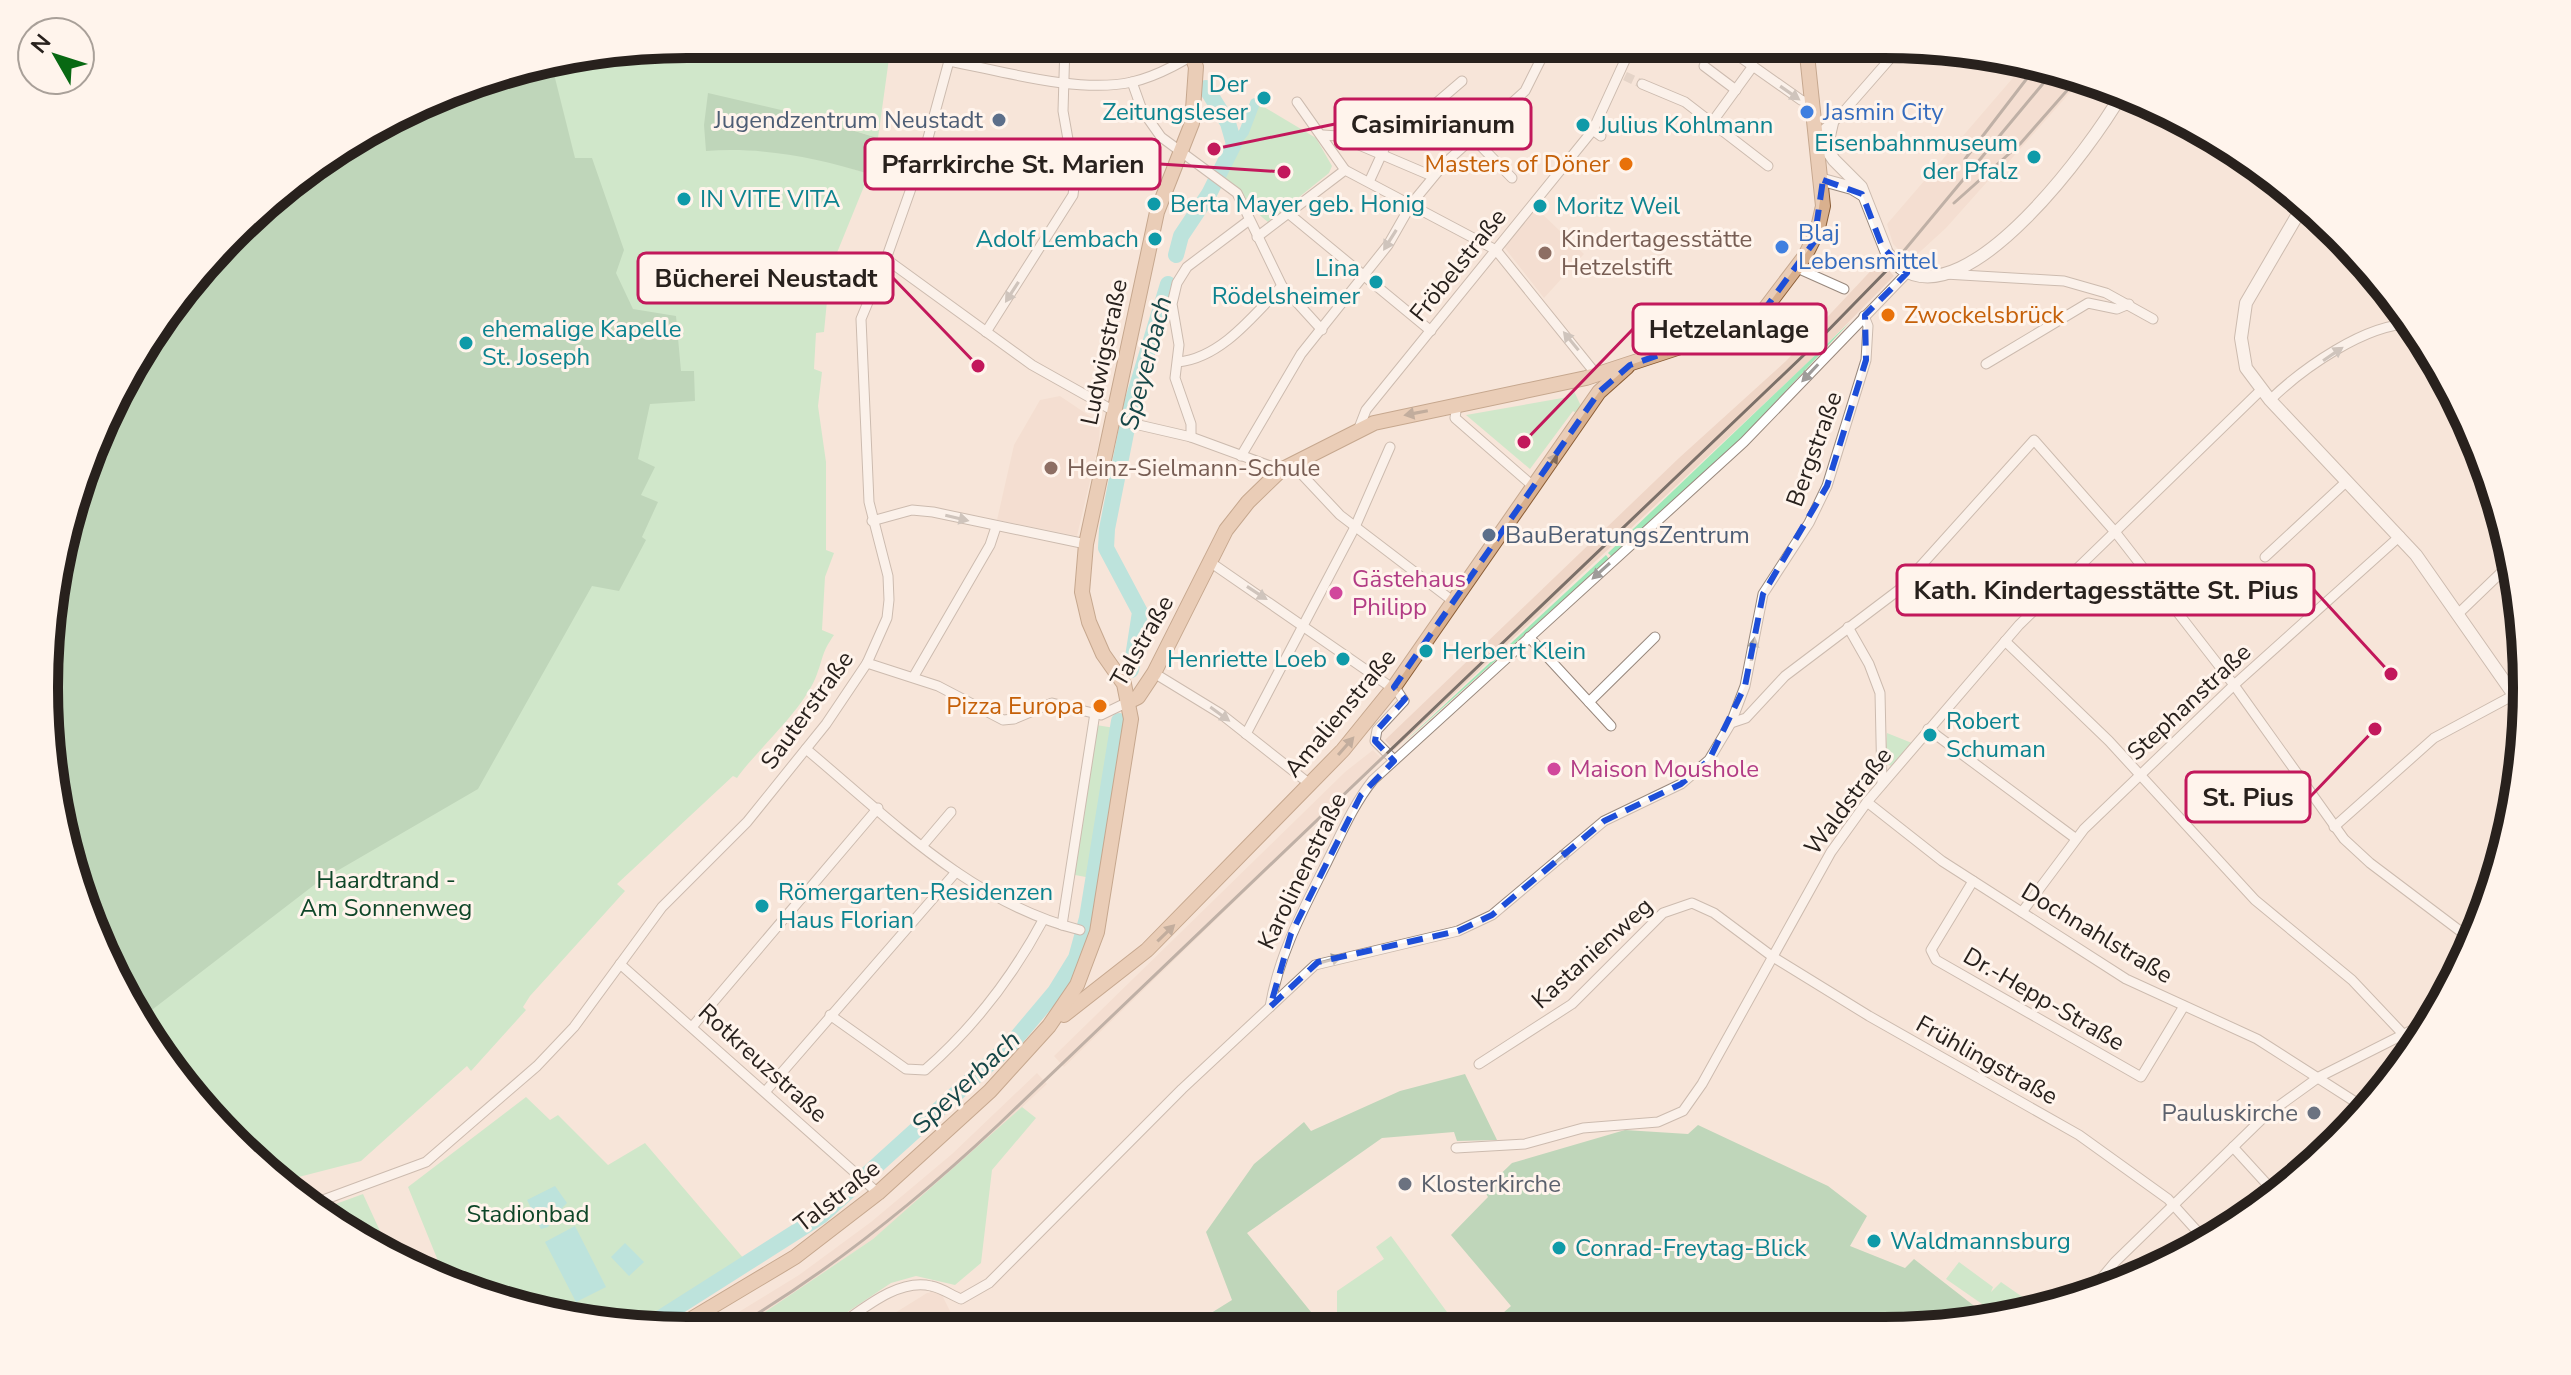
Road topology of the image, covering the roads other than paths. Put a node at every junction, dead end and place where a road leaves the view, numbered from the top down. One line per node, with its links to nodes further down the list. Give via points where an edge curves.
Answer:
1 (949, 58): 10 (street, Sauterstraße)
2 (1064, 58): 14 (street)
3 (1176, 58): 15 (street)
4 (1192, 58): 29 (main road, Ludwigstraße, via 1196,101)
5 (1542, 58): 21 (street, via 1530,84)
6 (1628, 58): 44 (street, Fröbelstraße, via 1593,130)
7 (1742, 58): 12 (street)
8 (1808, 58): 20 (main road, Talstraße)
9 (1890, 58): 23 (street)
10 (949, 61): 14 (street); 45 (street, Sauterstraße)
11 (1704, 66): 17 (street)
12 (1753, 66): 17 (street); 20 (street, one-way to 20)
13 (1462, 81): 30 (street, via 1408,123)
14 (1063, 82): 15 (street); 58 (street, one-way to 58, via 1073,195)
15 (1132, 82): 29 (street, via 1147,119)
16 (1642, 84): 22 (street)
17 (1736, 90): 22 (street)
18 (1297, 102): 24 (street)
19 (2116, 103): 48 (street, via 2091,144 2038,209 1985,251)
20 (1814, 105): 25 (main road, Talstraße)
21 (1500, 114): 26 (street); 27 (street)
22 (1713, 121): 31 (street)
23 (1832, 123): 25 (street); 28 (street)
24 (1323, 135): 30 (street); 32 (street)
25 (1817, 135): 28 (street); 36 (main road, Talstraße)
26 (1473, 138): 34 (street); 35 (street)
27 (1527, 143)
28 (1826, 149): 33 (street)
29 (1180, 153): 42 (street, via 1237,193); 69 (main road, Ludwigstraße, via 1157,212)
30 (1381, 154): 34 (street); 37 (street)
31 (1768, 166)
32 (1345, 170): 37 (street); 40 (street)
33 (1843, 171): 36 (street); 38 (street)
34 (1432, 176): 39 (street)
35 (1512, 178)
36 (1823, 180): 38 (street, via 1852,188); 46 (main road, Talstraße, via 1817,232)
37 (1369, 182): 39 (street)
38 (1867, 199): 47 (street, bridge, via 1878,238)
39 (1412, 203): 44 (street); 49 (street, one-way to 49)
40 (1288, 213): 43 (street); 49 (street)
41 (2298, 213): 64 (street, via 2244,311 2242,355)
42 (1248, 221): 43 (street); 59 (street, via 1181,275 1172,304)
43 (1257, 237): 50 (street)
44 (1496, 250): 57 (street, Fröbelstraße); 62 (street, one-way to 44)
45 (886, 259): 58 (street); 77 (street, Sauterstraße, via 861,319 863,431)
46 (1797, 268): 51 (street); 61 (main road, Talstraße, via 1772,301 1743,325)
47 (1904, 270): 48 (street, via 1918,276); 53 (street, Karolinenstraße)
48 (1945, 274): 52 (street, via 2047,278)
49 (1364, 275): 56 (street); 57 (street)
50 (1282, 286): 56 (street); 59 (street, via 1224,342)
51 (1844, 289)
52 (2129, 304): 54 (street); 60 (street, via 2117,309 2088,303)
53 (1864, 316): 90 (street, Karolinenstraße, one-way to 90, via 1744,442); 106 (street, Bergstraße, one-way to 53, via 1749,675 1763,594 1827,486 1866,360)
54 (2153, 319)
55 (2398, 325): 66 (street, one-way to 55, via 2366,333)
56 (1322, 330): 73 (street, via 1301,354)
57 (1431, 331): 70 (street, Fröbelstraße, via 1366,410)
58 (986, 332): 69 (street)
59 (1178, 362): 71 (street, via 1175,382)
60 (1986, 364)
61 (1630, 365): 62 (main road, Talstraße); 65 (main road, Amalienstraße)
62 (1596, 374): 63 (main road, Talstraße); 65 (main road)
63 (1575, 381): 67 (main road, Talstraße); 68 (main road, via 1588,390)
64 (2261, 390): 66 (street); 80 (street, Waldstraße)
65 (1599, 392): 68 (main road, Amalienstraße)
66 (2270, 400): 75 (street)
67 (1457, 404): 70 (main road, Talstraße, one-way to 70); 76 (street, via 1455,418)
68 (1589, 407): 76 (main road, Amalienstraße, one-way to 68)
69 (1120, 419): 71 (street); 82 (main road, Ludwigstraße)
70 (1359, 428): 74 (main road, Talstraße)
71 (1191, 437): 73 (street)
72 (1390, 447): 79 (street)
73 (1241, 456): 74 (street)
74 (1287, 467): 79 (street); 84 (main road, Talstraße, via 1240,511)
75 (2347, 481): 81 (street); 83 (street)
76 (1534, 487): 86 (main road, Amalienstraße)
77 (872, 521): 78 (street, one-way to 78, via 912,510); 93 (street, Sauterstraße, via 888,576 889,600 887,618)
78 (996, 527): 82 (street); 95 (street)
79 (1355, 527): 86 (street); 88 (street)
80 (2116, 533): 89 (street, via 2034,440 1900,589); 92 (street, Waldstraße); 97 (street)
81 (2400, 536): 87 (street); 97 (street, Stephanstraße)
82 (1086, 544): 96 (main road, Ludwigstraße, via 1082,592 1089,622)
83 (2265, 557)
84 (1210, 562): 88 (street, one-way to 88); 94 (main road, Talstraße)
85 (2502, 571): 87 (street)
86 (1454, 602): 98 (main road, Amalienstraße)
87 (2459, 613): 99 (street)
88 (1304, 624): 98 (street); 109 (street)
89 (1848, 627): 106 (street, via 1773,687 1746,718); 113 (street, via 1880,693)
90 (1529, 637): 102 (street); 111 (street, Karolinenstraße)
91 (1655, 637): 102 (street)
92 (2005, 641): 108 (street, Waldstraße); 112 (street)
93 (867, 663): 95 (street); 110 (street, Sauterstraße)
94 (1154, 673): 96 (main road, via 1140,684); 100 (main road, Talstraße); 109 (street, one-way to 109)
95 (914, 676): 104 (street, via 1003,720 1052,703)
96 (1124, 684): 100 (main road, Ludwigstraße)
97 (2234, 685): 112 (street, Stephanstraße); 118 (street)
98 (1394, 687): 111 (street, via 1404,701 1377,730 1375,741); 114 (main road, Amalienstraße, one-way to 98)
99 (2513, 691)
100 (1130, 701): 103 (street); 105 (main road, Talstraße)
101 (2513, 701): 118 (street, via 2434,738)
102 (1589, 702): 107 (street)
103 (1113, 711): 104 (street); 105 (street)
104 (1095, 713): 125 (street)
105 (1131, 719): 130 (main road, Talstraße, via 1108,880)
106 (1731, 723): 133 (street, one-way to 106, via 1318,962 1458,931 1492,915 1604,821 1692,776 1715,752)
107 (1611, 726)
108 (1928, 729): 113 (street, Waldstraße); 119 (street)
109 (1246, 734): 114 (street)
110 (806, 749): 116 (street); 129 (street, Sauterstraße, via 747,822 662,907)
111 (1394, 760): 133 (street, Karolinenstraße, via 1355,806 1277,967)
112 (2140, 775): 119 (street, Stephanstraße); 138 (street, via 2255,900 2352,980)
113 (1882, 784): 115 (street, Waldstraße)
114 (1311, 785): 131 (main road, Amalienstraße, one-way to 114, via 1180,919)
115 (1867, 802): 122 (street, Dochnahlstraße); 128 (street, Waldstraße, via 1831,852)
116 (878, 808): 120 (street); 136 (street)
117 (951, 812): 120 (street)
118 (2334, 827): 127 (street, via 2370,863)
119 (2075, 838): 123 (street, Stephanstraße)
120 (923, 845): 121 (street)
121 (956, 872): 124 (street); 134 (street)
122 (1973, 881): 123 (street, Dochnahlstraße); 132 (street, Dr.-Hepp-Straße, via 1931,950 1936,960 2141,1077)
123 (2022, 912): 132 (street, Dochnahlstraße, via 2139,987)
124 (1043, 920): 125 (street); 134 (street, via 997,993 925,1070 912,1072 899,1065)
125 (1062, 925): 126 (street)
126 (1080, 930)
127 (2463, 933)
128 (1773, 957): 139 (street, Kastanienweg, via 1706,908 1682,904 1652,922 1572,1004); 144 (street, Waldstraße, via 1702,1084 1671,1119 1583,1128 1525,1144); 148 (street, Frühlingstraße, via 2067,1127)
129 (620, 964): 136 (street, Rotkreuzstraße); 147 (street, Sauterstraße, via 546,1058 426,1162)
130 (1081, 977): 131 (main road, via 1093,984); 135 (main road, Talstraße)
131 (1106, 983): 135 (main road, Amalienstraße)
132 (2184, 1006): 140 (street, Dochnahlstraße, via 2227,1023)
133 (1270, 1007): 152 (street, via 989,1283 961,1299 930,1285 912,1285)
134 (830, 1015): 141 (street)
135 (1049, 1026): 145 (main road, Talstraße, via 985,1096)
136 (692, 1027): 141 (street, Rotkreuzstraße)
137 (2411, 1030): 138 (street)
138 (2403, 1034): 140 (street)
139 (1479, 1064)
140 (2319, 1077): 142 (street, Dochnahlstraße); 143 (street)
141 (765, 1092): 145 (street, Rotkreuzstraße)
142 (2357, 1103)
143 (2233, 1147): 146 (street); 148 (street)
144 (1456, 1148)
145 (869, 1185): 151 (main road, Talstraße, via 795,1257)
146 (2268, 1186)
147 (323, 1200)
148 (2176, 1206): 149 (street, Frühlingstraße); 150 (street)
149 (2199, 1233)
150 (2102, 1278)
151 (695, 1317)
152 (853, 1317)

